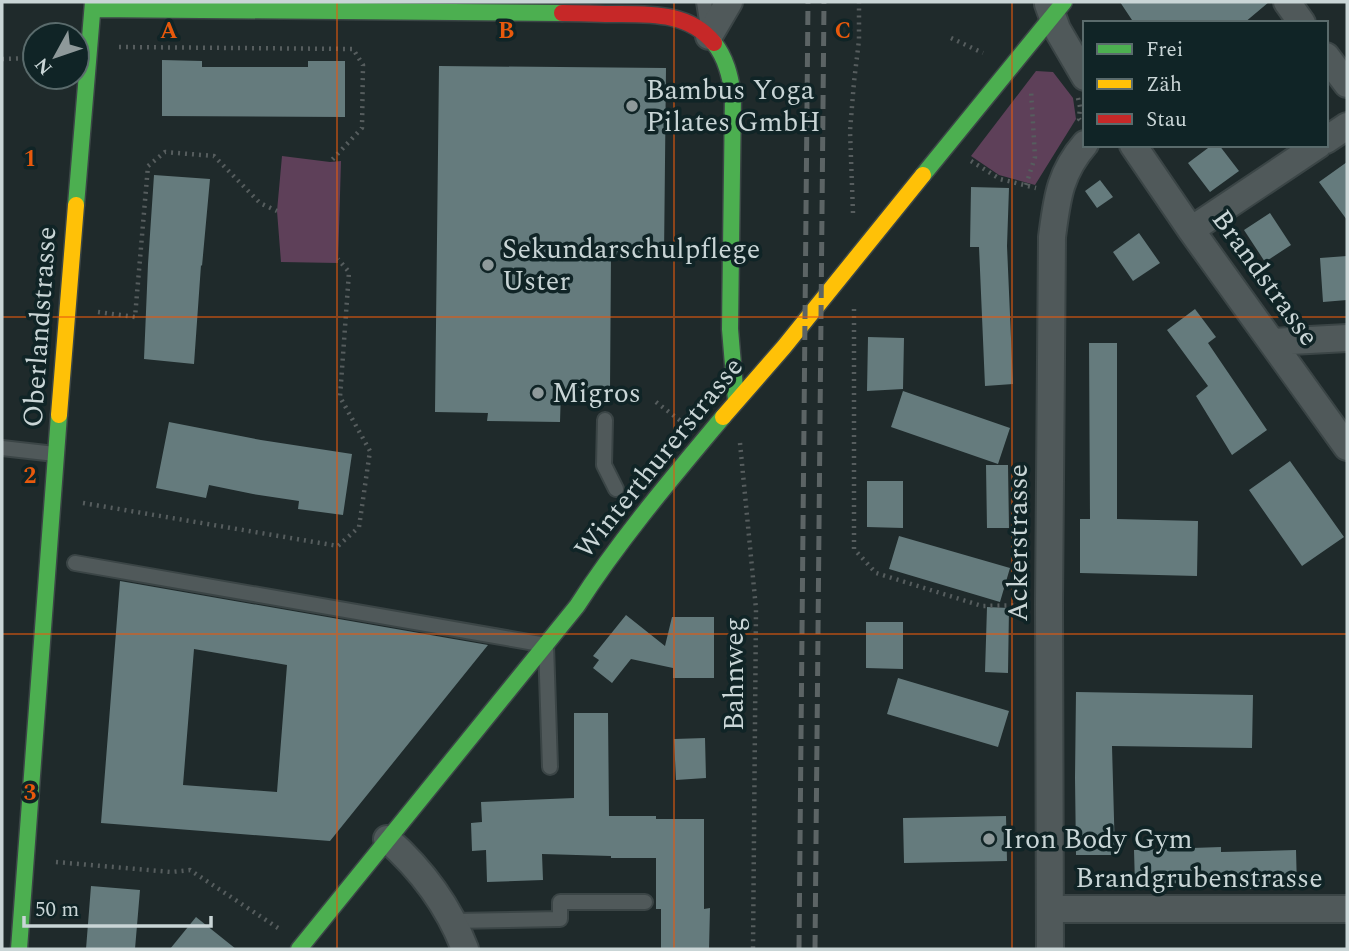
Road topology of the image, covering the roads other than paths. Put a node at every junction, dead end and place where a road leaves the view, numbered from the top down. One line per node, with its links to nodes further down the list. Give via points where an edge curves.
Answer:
1 (704, 2): 9 (lane)
2 (729, 2): 9 (street)
3 (1287, 2): 8 (street)
4 (93, 6): 5 (street); 25 (street, Oberlandstrasse)
5 (179, 6): 7 (street)
6 (1054, 7): 11 (street, via 1072,58); 21 (street, Winterthurerstrasse)
7 (640, 8): 9 (street, via 682,19)
8 (1301, 21)
9 (709, 36): 21 (street, via 726,65 733,94 730,329)
10 (1328, 59): 12 (street)
11 (1083, 74)
12 (1347, 84)
13 (1347, 126): 14 (street)
14 (1328, 139)
15 (1083, 146): 32 (street, Ackerstrasse, via 1058,194 1052,237)
16 (1134, 147): 18 (street, Brandstrasse)
17 (1315, 147): 18 (street)
18 (1191, 230): 20 (street, Brandstrasse)
19 (1347, 338): 20 (street)
20 (1272, 342): 23 (street, Brandstrasse)
21 (736, 401): 28 (street, Winterthurerstrasse, via 618,545)
22 (605, 420): 26 (lane, via 604,465)
23 (1347, 447)
24 (2, 448): 25 (lane)
25 (57, 454): 36 (street, Oberlandstrasse)
26 (616, 489)
27 (75, 563): 28 (lane)
28 (546, 645): 29 (lane); 30 (street, Winterthurerstrasse)
29 (550, 767)
30 (387, 839): 34 (street, via 414,864); 35 (street, Winterthurerstrasse)
31 (645, 902): 34 (lane, via 561,902 560,919)
32 (1050, 909): 33 (street, Brandgrubenstrasse); 38 (street, Ackerstrasse)
33 (1347, 909)
34 (453, 921): 37 (street)
35 (301, 947)
36 (19, 949)
37 (466, 949)
38 (1050, 949)

